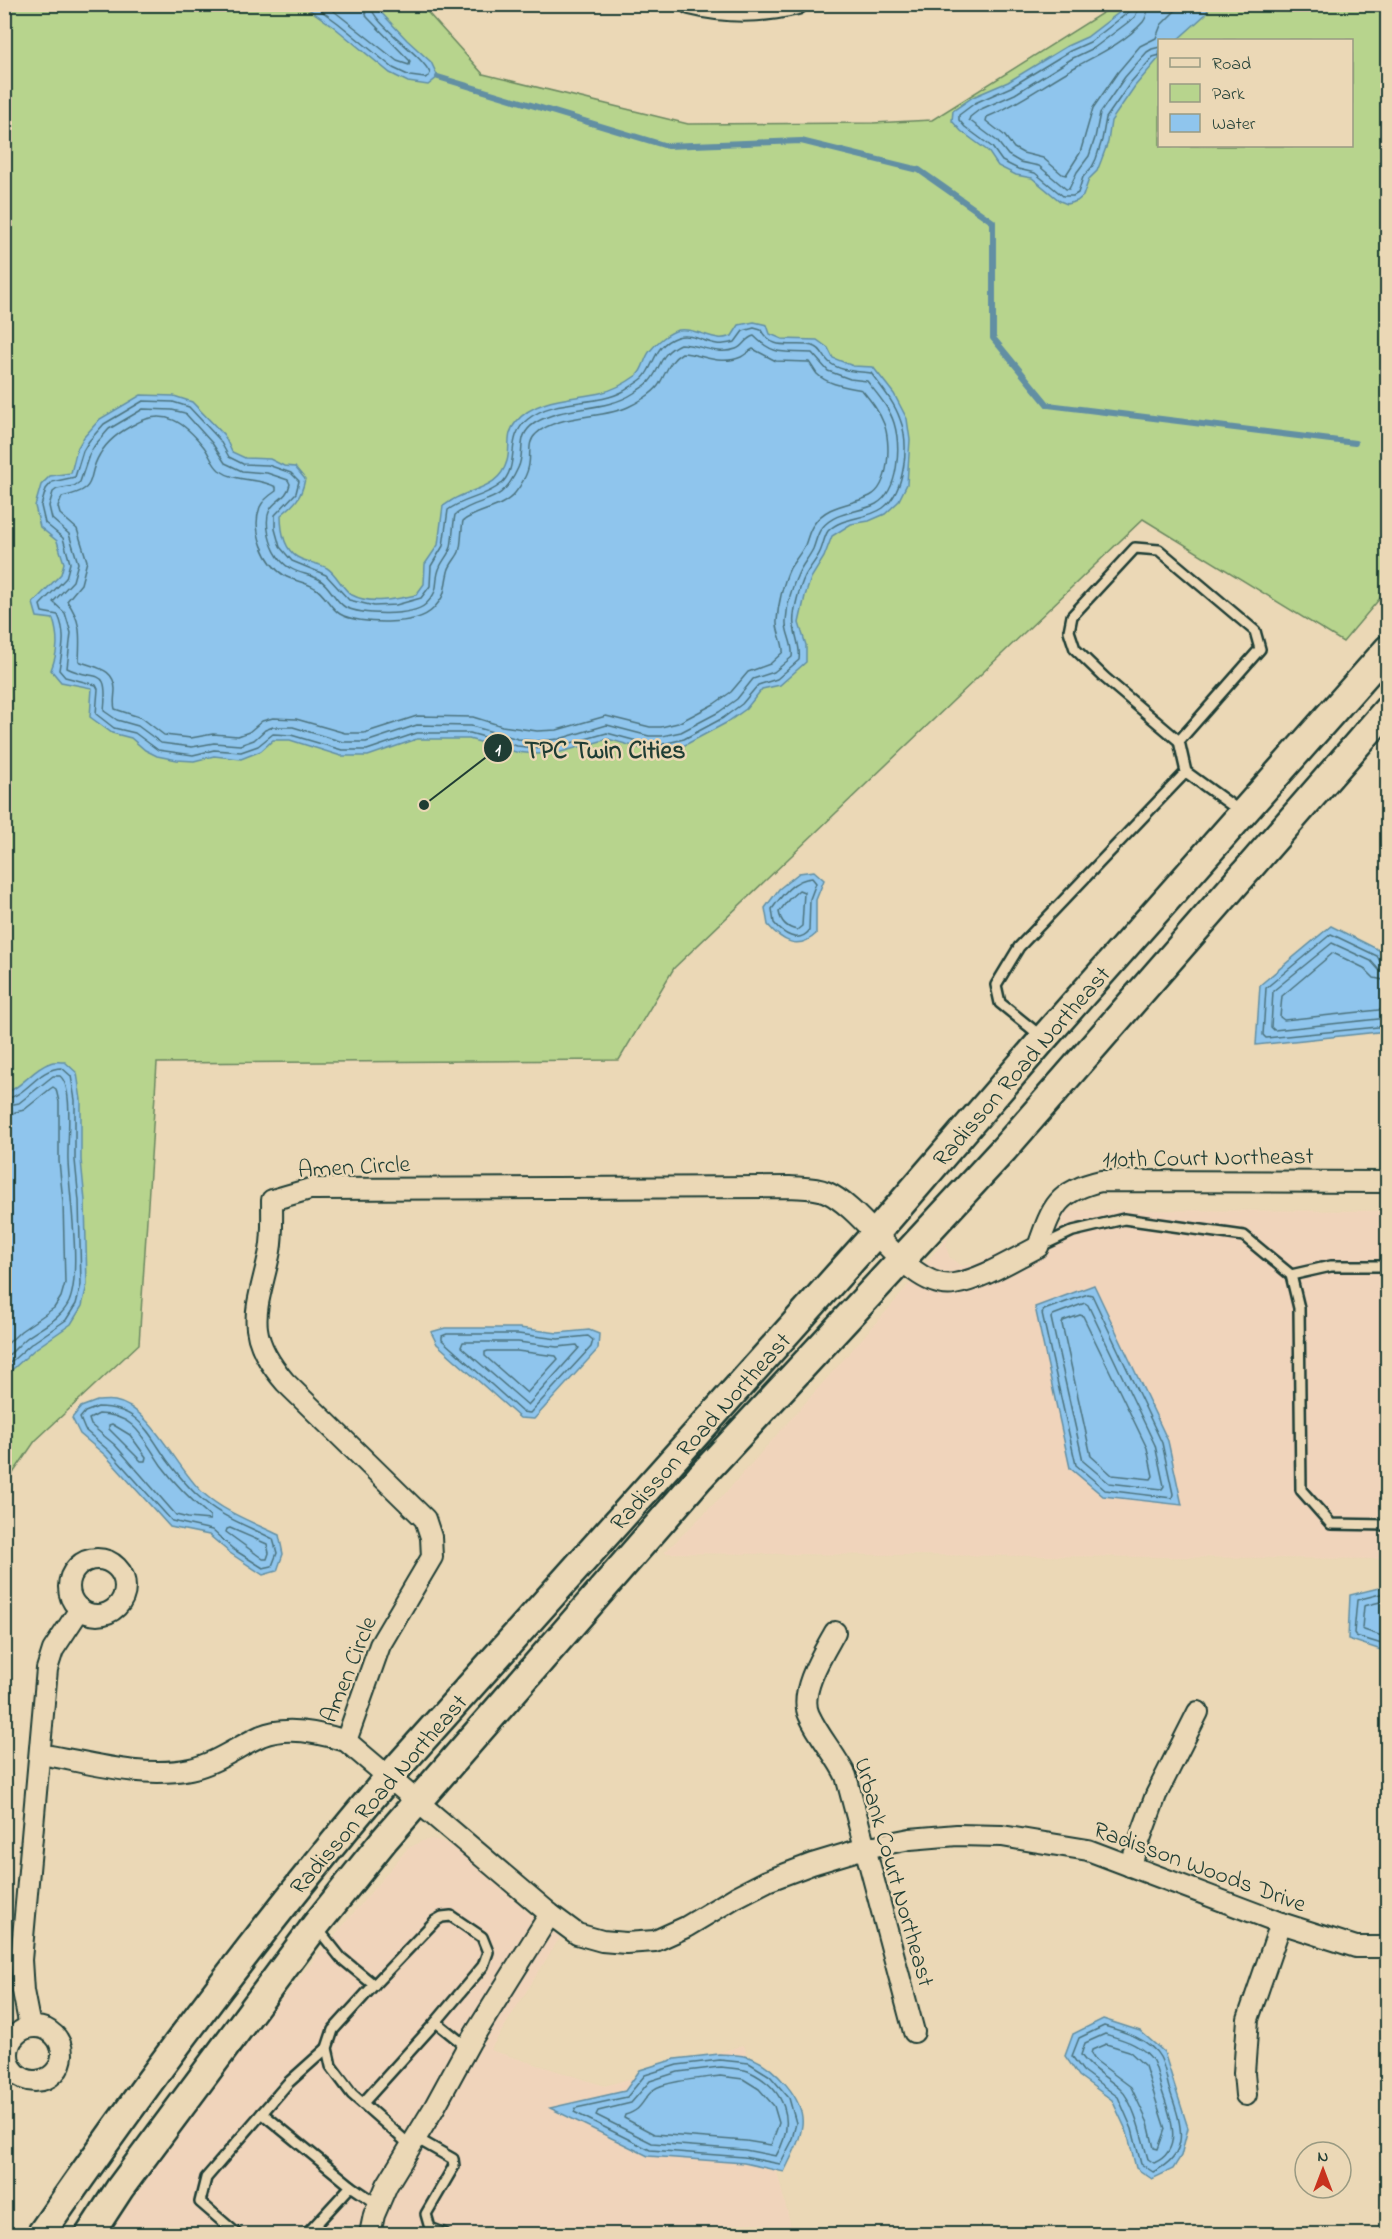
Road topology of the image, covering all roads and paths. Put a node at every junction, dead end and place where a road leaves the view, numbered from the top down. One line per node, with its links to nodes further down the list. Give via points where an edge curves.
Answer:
1 (690, 4): 2 (street, via 714,10 768,11)
2 (797, 4)
3 (1388, 649): 7 (main road, Radisson Road Northeast)
4 (1388, 709): 12 (main road, Radisson Road Northeast, via 1004,1149)
5 (1179, 741): 5 (lane, via 1075,649 1069,631 1072,616 1135,548 1159,550 1255,631 1260,650); 6 (lane)
6 (1186, 772): 7 (lane); 8 (lane, via 1018,947 996,985 1000,1003)
7 (1243, 813): 8 (main road, Radisson Road Northeast)
8 (1044, 1038): 10 (main road, Radisson Road Northeast)
9 (1388, 1182): 11 (street, 110th Court Northeast, via 1101,1181 1065,1195 1050,1212)
10 (876, 1233): 12 (street); 19 (street, Amen Circle, via 825,1192 789,1187 310,1189 272,1200 271,1249 256,1308 258,1336 268,1362 425,1519 431,1537 432,1557 380,1645); 21 (main road, Radisson Road Northeast)
11 (1038, 1247): 12 (street, via 954,1284 928,1281); 14 (lane, via 1073,1231 1124,1219 1244,1236)
12 (901, 1258): 22 (main road, Radisson Road Northeast, via 700,1477)
13 (1388, 1266): 14 (lane, via 1331,1266)
14 (1291, 1275): 15 (lane, via 1299,1308 1301,1490 1331,1524)
15 (1388, 1526)
16 (80, 1609): 20 (street, via 53,1650 47,1669)
17 (835, 1632): 23 (street, Urbank Court Northeast, via 808,1690 808,1713 846,1776)
18 (1198, 1712): 24 (street, via 1156,1794)
19 (346, 1741): 20 (street, via 309,1732 263,1735 192,1769 165,1772); 21 (street, Radisson Woods Drive)
20 (40, 1754): 31 (street, via 21,1960)
21 (389, 1777): 22 (street, Radisson Woods Drive); 41 (main road, Radisson Road Northeast, via 309,1872 202,2011)
22 (417, 1801): 25 (street, Radisson Woods Drive); 27 (main road, Radisson Road Northeast)
23 (865, 1848): 24 (street, Radisson Woods Drive, via 910,1839 1002,1836 1088,1851); 25 (street, Radisson Woods Drive, via 767,1881 655,1941 602,1941 577,1934); 32 (street, Urbank Court Northeast)
24 (1130, 1866): 26 (street, Radisson Woods Drive)
25 (550, 1914): 33 (street)
26 (1281, 1923): 28 (street, Radisson Woods Drive, via 1356,1947); 35 (street, via 1248,2019)
27 (315, 1926): 29 (lane, via 341,1958); 42 (main road, Radisson Road Northeast, via 120,2188)
28 (1388, 1947)
29 (374, 1985): 30 (lane, via 435,1921 451,1916 482,1938 488,1952 483,1966); 34 (lane, via 333,2030)
30 (436, 2022): 33 (lane); 36 (lane)
31 (30, 2027)
32 (914, 2032)
33 (467, 2047): 38 (street)
34 (327, 2048): 36 (lane, via 332,2066); 37 (lane)
35 (1246, 2095)
36 (363, 2103): 38 (lane)
37 (262, 2113): 39 (lane); 43 (lane, via 206,2178 200,2202)
38 (414, 2142): 40 (street); 46 (lane, via 453,2159 454,2166 426,2214 430,2228)
39 (351, 2186): 40 (lane); 44 (lane)
40 (379, 2205): 45 (street)
41 (41, 2235)
42 (90, 2235)
43 (237, 2235)
44 (307, 2235)
45 (370, 2235)
46 (445, 2235)

